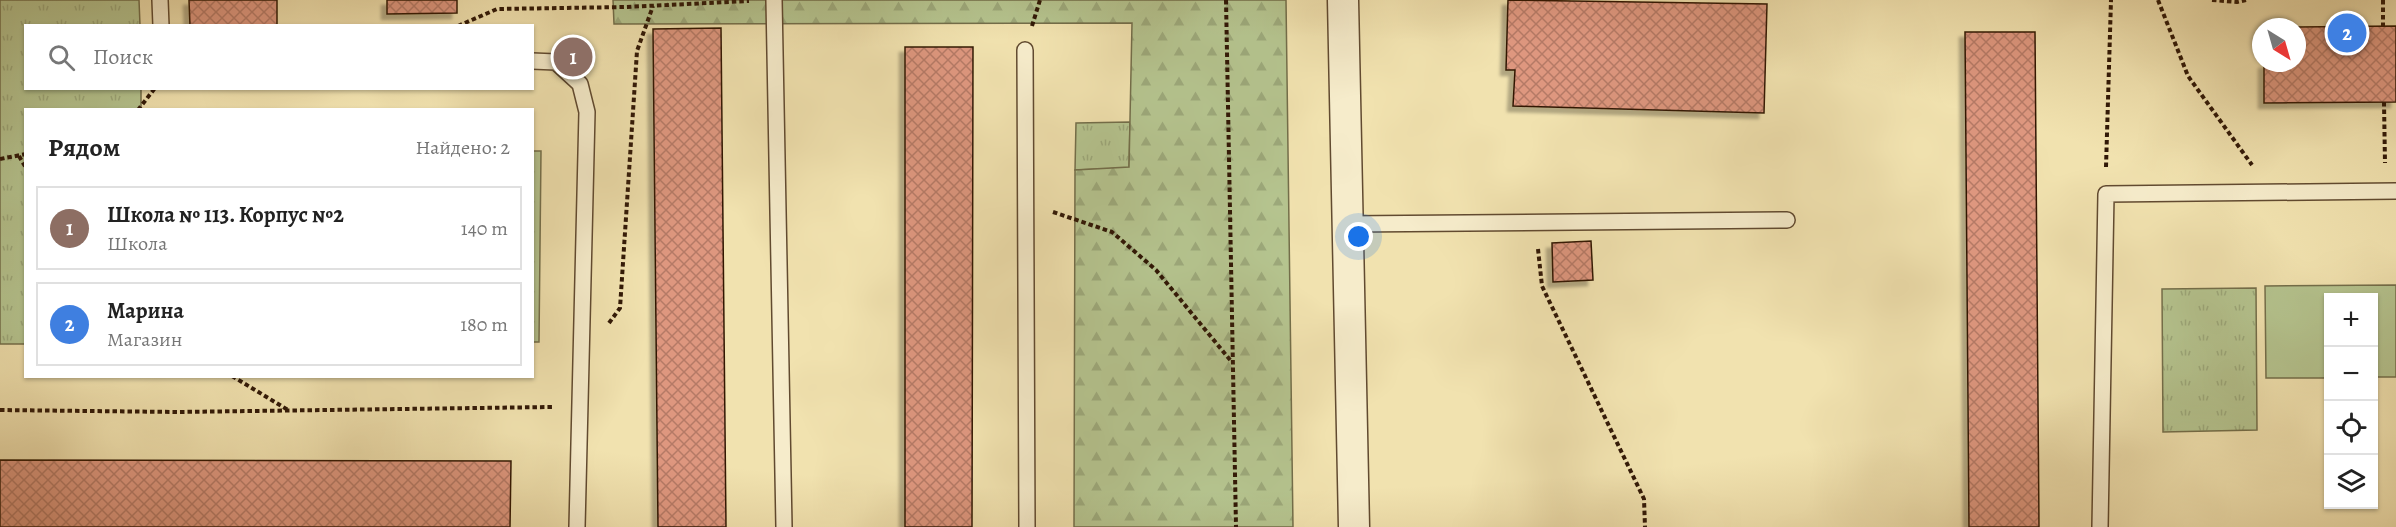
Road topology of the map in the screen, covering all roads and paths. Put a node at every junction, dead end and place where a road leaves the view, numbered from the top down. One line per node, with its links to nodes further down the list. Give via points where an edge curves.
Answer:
1 (160, 0): 12 (lane)
2 (759, 0): 11 (path)
3 (774, 0): 38 (lane)
4 (1226, 0): 32 (path)
5 (1343, 0): 30 (street)
6 (2111, 0): 26 (path)
7 (2158, 0): 25 (path, via 2188,76)
8 (2212, 0): 9 (path)
9 (2246, 0)
10 (2383, 0): 14 (path)
11 (653, 6): 13 (path, via 497,9); 31 (path, via 637,51 620,309)
12 (161, 24)
13 (463, 24)
14 (2383, 26)
15 (1025, 50): 39 (lane)
16 (534, 61): 31 (lane, via 556,62 580,84 587,112)
17 (153, 90): 19 (path)
18 (2384, 102): 24 (path)
19 (139, 108)
20 (24, 155): 21 (path)
21 (19, 156): 22 (path); 23 (path)
22 (0, 159)
23 (24, 165)
24 (2391, 191): 25 (lane)
25 (2271, 193): 26 (lane)
26 (2106, 194): 43 (lane)
27 (1050, 210): 32 (path, via 1112,232 1156,270)
28 (1787, 220): 29 (lane)
29 (1534, 222): 30 (lane); 42 (path, via 1542,286 1644,499)
30 (1348, 224): 41 (street)
31 (581, 360): 34 (lane)
32 (1232, 362): 40 (path)
33 (235, 378): 36 (path)
34 (580, 406): 36 (path); 37 (lane)
35 (0, 410): 36 (path)
36 (290, 411)
37 (577, 527)
38 (784, 527)
39 (1027, 527)
40 (1236, 527)
41 (1354, 527)
42 (1645, 527)
43 (2100, 527)

